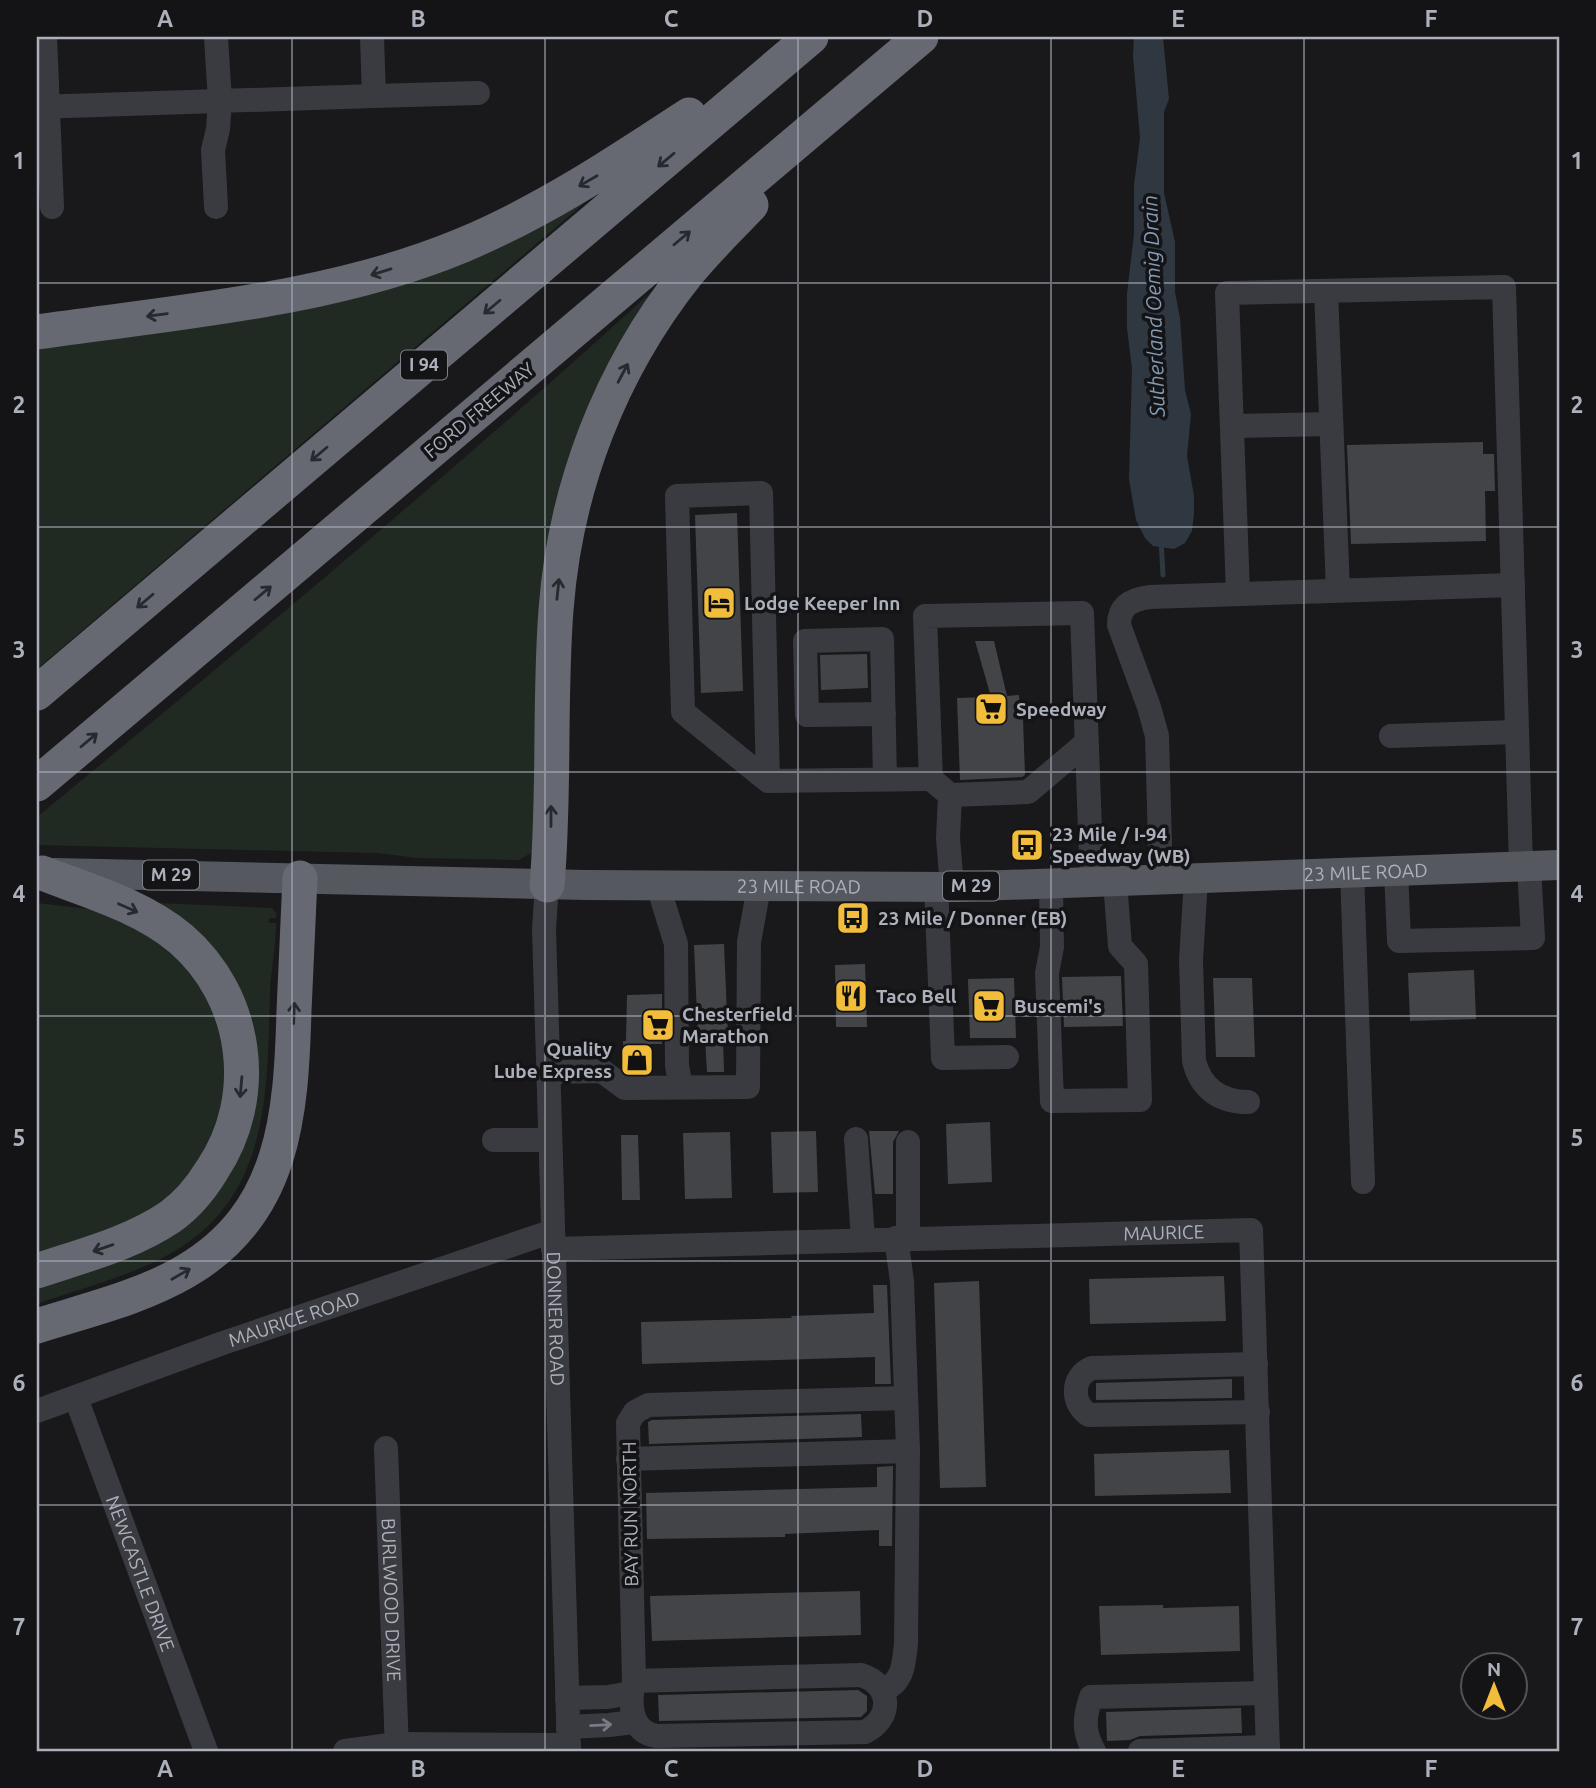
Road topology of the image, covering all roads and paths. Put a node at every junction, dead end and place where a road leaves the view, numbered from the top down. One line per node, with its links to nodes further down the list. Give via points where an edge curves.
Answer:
1 (45, 37): 10 (street)
2 (216, 37): 9 (street)
3 (372, 37): 8 (street)
4 (810, 37): 14 (highway, one-way to 14, via 595,177 462,245 327,287); 20 (highway, I 94, one-way to 20)
5 (921, 37): 6 (highway, FORD FREEWAY)
6 (882, 69): 27 (highway, FORD FREEWAY, one-way to 6); 39 (highway, one-way to 6, via 559,573 577,488 603,414 638,346 687,275)
7 (478, 93): 8 (street)
8 (374, 96): 9 (street)
9 (220, 101): 10 (street); 12 (street, via 213,150)
10 (42, 107): 11 (street)
11 (52, 207)
12 (216, 207)
13 (1326, 291): 15 (street); 16 (street, via 1227,293); 17 (street, via 1504,287)
14 (37, 332)
15 (1331, 424): 16 (street); 18 (street)
16 (1232, 426): 19 (street)
17 (1513, 585): 18 (street); 22 (street)
18 (1338, 590): 19 (street)
19 (1238, 593): 36 (street, via 1139,598 1130,601 1119,617 1157,736)
20 (37, 693)
21 (884, 714): 25 (street)
22 (1517, 732): 23 (street); 30 (street)
23 (1391, 736)
24 (1086, 743): 28 (street, via 1028,792); 28 (street, via 1082,613 925,616); 37 (street)
25 (886, 779): 26 (street); 28 (street)
26 (768, 780): 26 (street, via 683,712 677,496 761,493)
27 (37, 784)
28 (940, 787): 42 (street, via 948,838)
29 (1559, 865): 30 (main road, 23 MILE ROAD / M 29)
30 (1525, 866): 31 (main road, 23 MILE ROAD / M 29); 31 (street, via 1533,938 1399,941)
31 (1396, 870): 32 (main road, 23 MILE ROAD / M 29)
32 (1352, 872): 35 (main road, 23 MILE ROAD / M 29); 51 (street)
33 (40, 873): 34 (main road, 23 MILE ROAD / M 29); 55 (highway, one-way to 55, via 132,908 181,939 201,959 228,1002 243,1079 233,1133 190,1200 171,1217 140,1233)
34 (300, 878): 39 (main road, 23 MILE ROAD / M 29); 56 (highway, one-way to 34, via 131,1296 188,1270 233,1235 260,1196 275,1164 289,1106)
35 (1196, 879): 36 (main road, 23 MILE ROAD / M 29); 46 (street, via 1191,960 1194,1061 1206,1087 1219,1097)
36 (1161, 880): 37 (main road, 23 MILE ROAD / M 29)
37 (1104, 882): 38 (main road, 23 MILE ROAD / M 29); 38 (street, via 1120,946 1136,964 1140,1100 1052,1101 1047,973 1052,947)
38 (1051, 884): 42 (main road, 23 MILE ROAD / M 29)
39 (547, 885): 40 (main road, 23 MILE ROAD / M 29); 44 (street, DONNER ROAD)
40 (658, 886): 41 (main road, 23 MILE ROAD / M 29); 45 (street, via 676,944)
41 (759, 887): 42 (main road, 23 MILE ROAD / M 29); 45 (street, via 749,942 748,1087)
42 (944, 887): 43 (street, via 943,1058)
43 (1007, 1057)
44 (548, 1072): 45 (street, via 602,1071 625,1088); 49 (street, DONNER ROAD)
45 (681, 1087)
46 (1248, 1102)
47 (856, 1139): 53 (street)
48 (494, 1140): 49 (street)
49 (550, 1140): 54 (street, DONNER ROAD)
50 (908, 1142): 52 (street)
51 (1363, 1182)
52 (902, 1238): 53 (street, MAURICE); 57 (street, MAURICE, via 1251,1230); 59 (street)
53 (863, 1239): 54 (street, MAURICE)
54 (553, 1240): 58 (street, MAURICE ROAD, via 223,1343); 68 (street, DONNER ROAD)
55 (37, 1271)
56 (37, 1326)
57 (1256, 1364): 61 (street, MAURICE); 61 (street, via 1092,1368 1079,1378 1075,1398 1089,1415)
58 (76, 1398): 60 (street, MAURICE ROAD); 73 (street, NEWCASTLE DRIVE)
59 (905, 1398): 63 (street); 64 (street, BAY RUN NORTH, via 648,1405 628,1423)
60 (37, 1411)
61 (1258, 1412): 67 (street, MAURICE)
62 (386, 1448): 71 (street, BURLWOOD DRIVE)
63 (908, 1451): 64 (street); 66 (street, via 904,1668 896,1682)
64 (628, 1459): 65 (street, BAY RUN NORTH)
65 (633, 1687): 66 (street, via 861,1675); 68 (street, via 608,1697); 69 (street, BAY RUN NORTH)
66 (883, 1690): 69 (street, via 883,1714 879,1723 865,1732 657,1736 640,1731)
67 (1266, 1693): 72 (street, MAURICE); 75 (street, via 1091,1698 1084,1726)
68 (567, 1698): 70 (street, DONNER ROAD)
69 (634, 1722): 70 (street, one-way to 69)
70 (568, 1741): 71 (street)
71 (397, 1748): 74 (street)
72 (1268, 1749): 76 (street)
73 (206, 1751)
74 (345, 1751)
75 (1094, 1751)
76 (1140, 1751)

